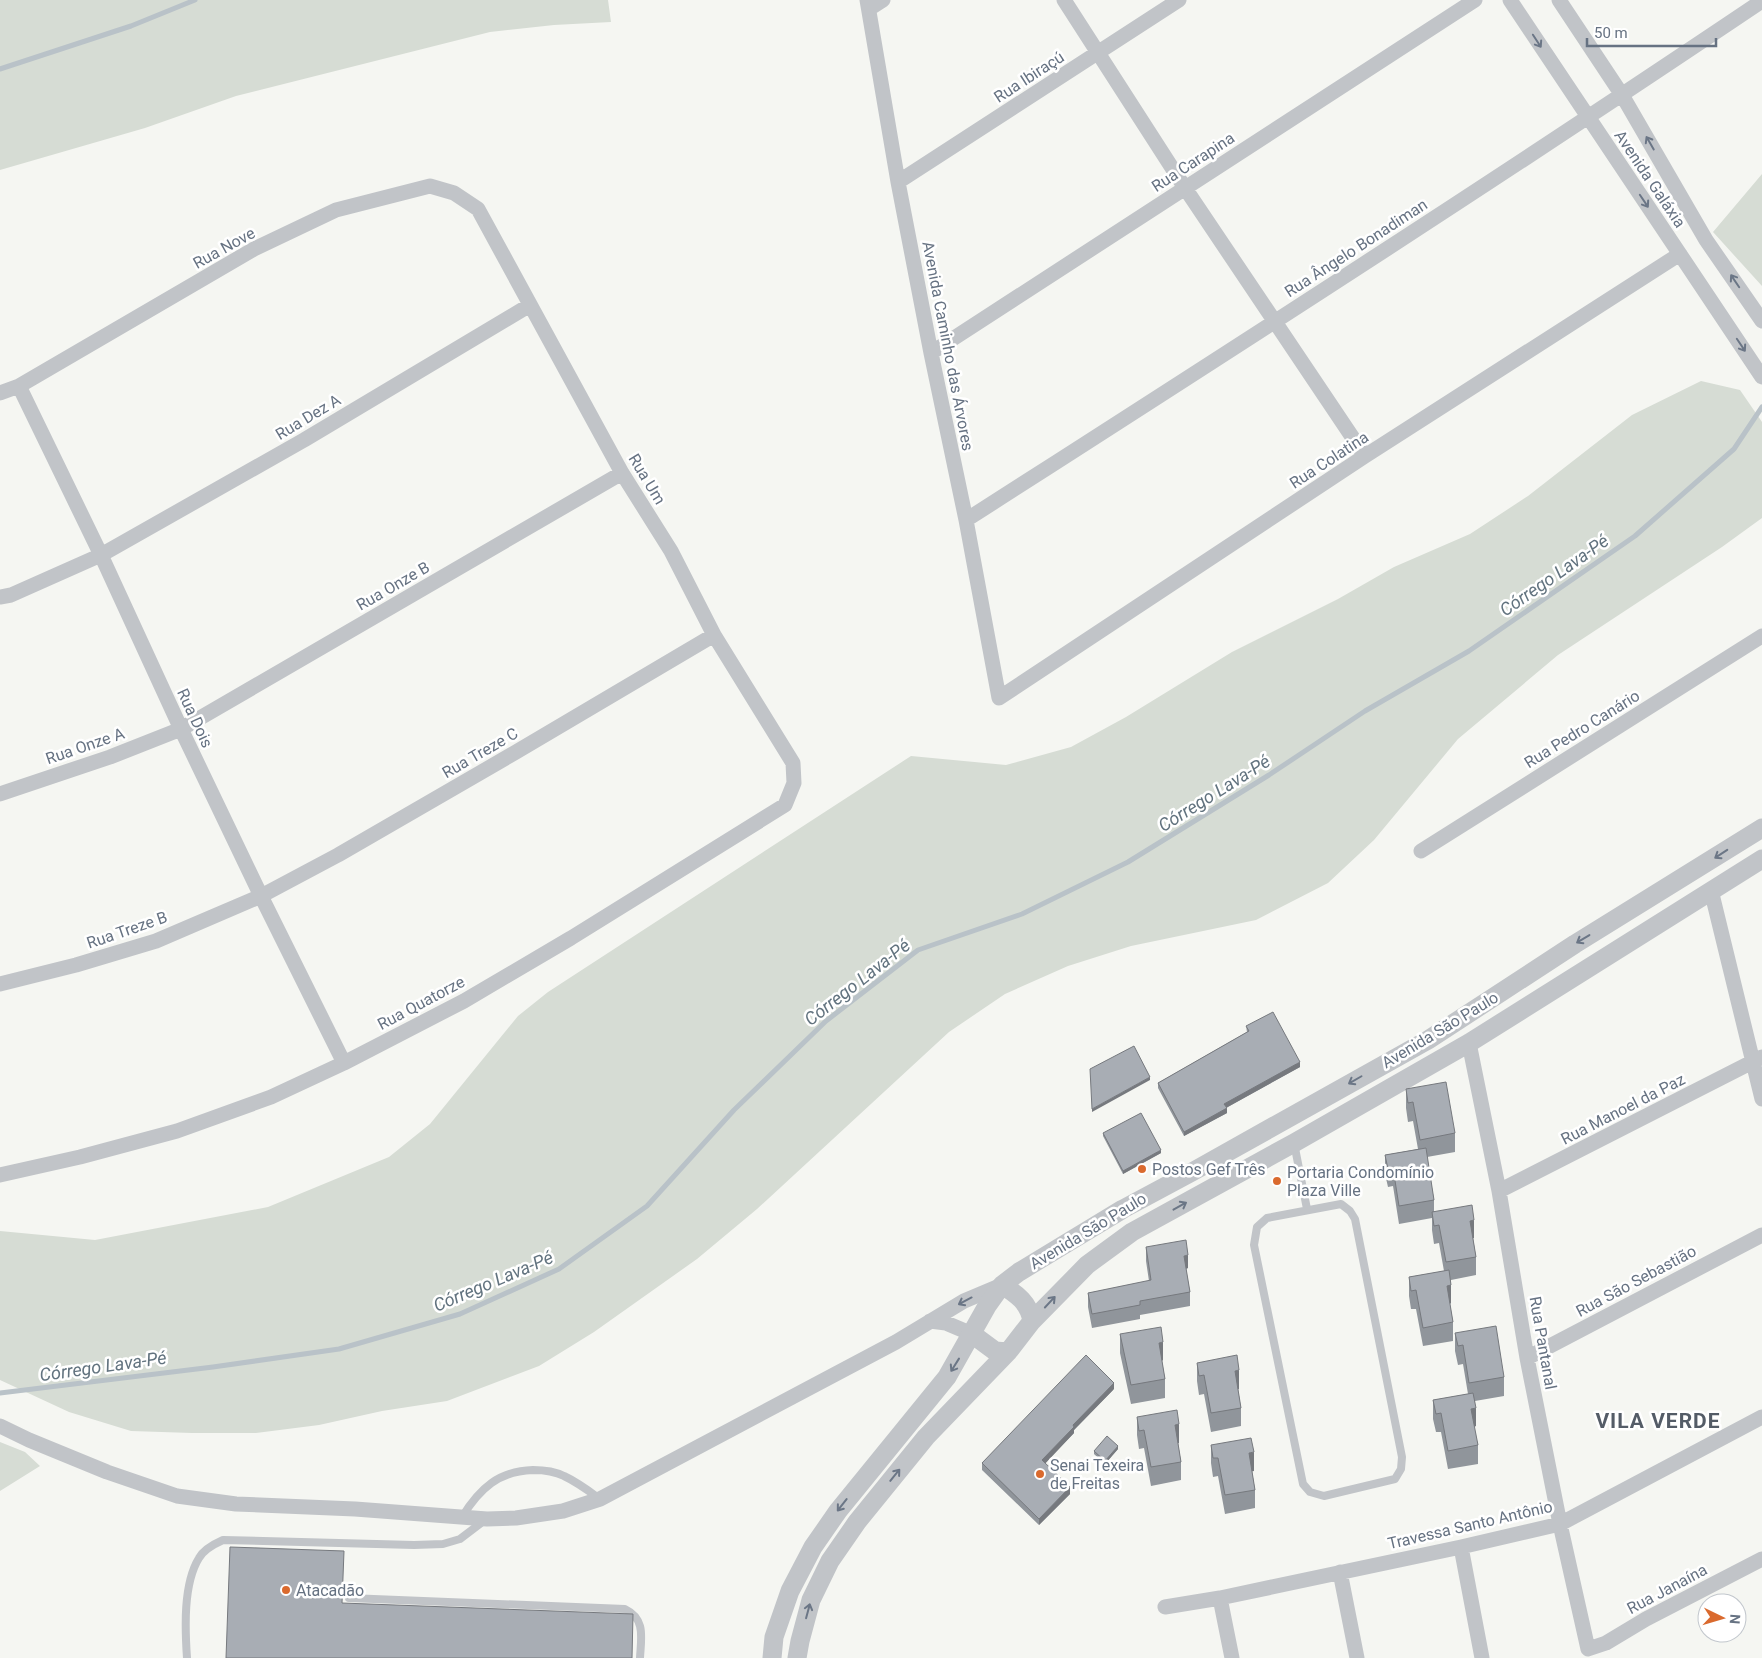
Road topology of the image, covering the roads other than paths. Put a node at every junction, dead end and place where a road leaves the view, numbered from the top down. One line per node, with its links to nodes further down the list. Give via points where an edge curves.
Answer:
1 (883, 0): 8 (street)
2 (1064, 0): 9 (street)
3 (1179, 0): 9 (street, Rua Ibiraçú)
4 (1475, 0): 13 (street, Rua Carapina)
5 (1510, 0): 11 (street, Avenida Galáxia, one-way to 11)
6 (1560, 0): 10 (street, Avenida Galáxia)
7 (1762, 1): 10 (street, Rua Ângelo Bonadiman)
8 (868, 5): 12 (street, Avenida Caminho das Árvores)
9 (1097, 53): 12 (street, Rua Ibiraçú); 13 (street)
10 (1622, 95): 11 (street, Rua Ângelo Bonadiman); 17 (street, Avenida Galáxia, one-way to 10, via 1706,240)
11 (1587, 117): 15 (street, Avenida Galáxia, one-way to 15); 18 (street, Rua Ângelo Bonadiman)
12 (898, 182): 19 (street, Avenida Caminho das Árvores)
13 (1185, 188): 18 (street); 19 (street, Rua Carapina)
14 (478, 209): 16 (street, Rua Um); 21 (street, Rua Nove, via 454,193 430,186 336,210 254,249)
15 (1680, 254): 20 (street, Avenida Galáxia, one-way to 20); 23 (street, Rua Colatina)
16 (530, 305): 24 (street, Rua Um); 26 (street, Rua Dez A)
17 (1762, 321)
18 (1274, 322): 23 (street); 25 (street, Rua Ângelo Bonadiman)
19 (931, 353): 25 (street, Avenida Caminho das Árvores)
20 (1762, 377)
21 (19, 386): 22 (street, Rua Nove); 26 (street, Rua Dois)
22 (0, 393)
23 (1365, 456): 30 (street, Rua Colatina)
24 (622, 473): 28 (street, Rua Um, via 671,551); 31 (street, Rua Onze B)
25 (966, 520): 30 (street, Avenida Caminho das Árvores)
26 (101, 556): 27 (street, Rua Dez A); 31 (street, Rua Dois)
27 (0, 597)
28 (714, 635): 32 (street, Rua Um); 38 (street, Rua Treze C, via 338,855)
29 (1762, 636): 35 (street, Rua Pedro Canário)
30 (999, 698)
31 (181, 729): 33 (street, Rua Onze A); 38 (street, Rua Dois)
32 (793, 763): 42 (street, Rua Quatorze, via 794,783 785,805 464,1001)
33 (0, 794)
34 (1762, 828): 49 (street, Avenida São Paulo, one-way to 49, via 1428,1040 1123,1209)
35 (1421, 851)
36 (1762, 860): 37 (street, Avenida São Paulo)
37 (1711, 890): 40 (street, Avenida São Paulo); 41 (street)
38 (261, 896): 39 (street, Rua Treze B, via 156,940); 42 (street, Rua Dois)
39 (0, 984)
40 (1469, 1042): 44 (street, Avenida São Paulo); 46 (street, Rua Pantanal)
41 (1758, 1060): 43 (street); 46 (street, Rua Manoel da Paz)
42 (344, 1063): 45 (street, Rua Quatorze, via 271,1097 177,1131 80,1158)
43 (1762, 1099)
44 (1294, 1144): 47 (lane); 51 (street, Avenida São Paulo, one-way to 44, via 1086,1264 1132,1232)
45 (0, 1175)
46 (1499, 1191): 54 (street, Rua Pantanal)
47 (1307, 1209): 47 (lane, via 1267,1218 1257,1227 1254,1245 1303,1484 1310,1492 1324,1496 1395,1479 1402,1457 1356,1219 1341,1204)
48 (1762, 1235): 54 (street, Rua São Sebastião)
49 (1002, 1285): 50 (street, one-way to 50, via 964,1301); 51 (street, via 1021,1298 1031,1312); 52 (street, Avenida São Paulo)
50 (930, 1321): 52 (street, via 946,1323); 57 (street)
51 (1032, 1321): 53 (street, Avenida São Paulo)
52 (972, 1334): 53 (street, via 995,1351); 70 (street, Avenida São Paulo, one-way to 70, via 947,1377 838,1511 813,1547 790,1591 774,1637)
53 (1008, 1352): 71 (street, Avenida São Paulo, one-way to 53, via 811,1600 830,1561 926,1437)
54 (1527, 1358): 60 (street, Rua Pantanal)
55 (1762, 1417): 60 (street, Travessa Santo Antônio)
56 (0, 1426): 58 (street, via 107,1472 177,1496 236,1504)
57 (600, 1499): 58 (lane, via 564,1476 547,1470 525,1471 506,1474 488,1485); 59 (street, via 562,1510)
58 (462, 1517): 59 (street)
59 (487, 1519): 68 (lane, via 460,1539 443,1544 241,1539 223,1540 211,1545 199,1557 191,1576)
60 (1560, 1524): 61 (street, Travessa Santo Antônio); 67 (street, Rua Pantanal)
61 (1461, 1547): 63 (street, Travessa Santo Antônio); 74 (street)
62 (1762, 1559): 67 (street, Rua Janaína, via 1606,1643)
63 (1340, 1572): 65 (street, Travessa Santo Antônio); 73 (street)
64 (349, 1598): 69 (lane, via 625,1609 639,1621)
65 (1220, 1598): 66 (street, Travessa Santo Antônio); 72 (street)
66 (1165, 1606)
67 (1588, 1649)
68 (187, 1658)
69 (640, 1658)
70 (772, 1658)
71 (797, 1658)
72 (1232, 1658)
73 (1357, 1658)
74 (1482, 1658)

